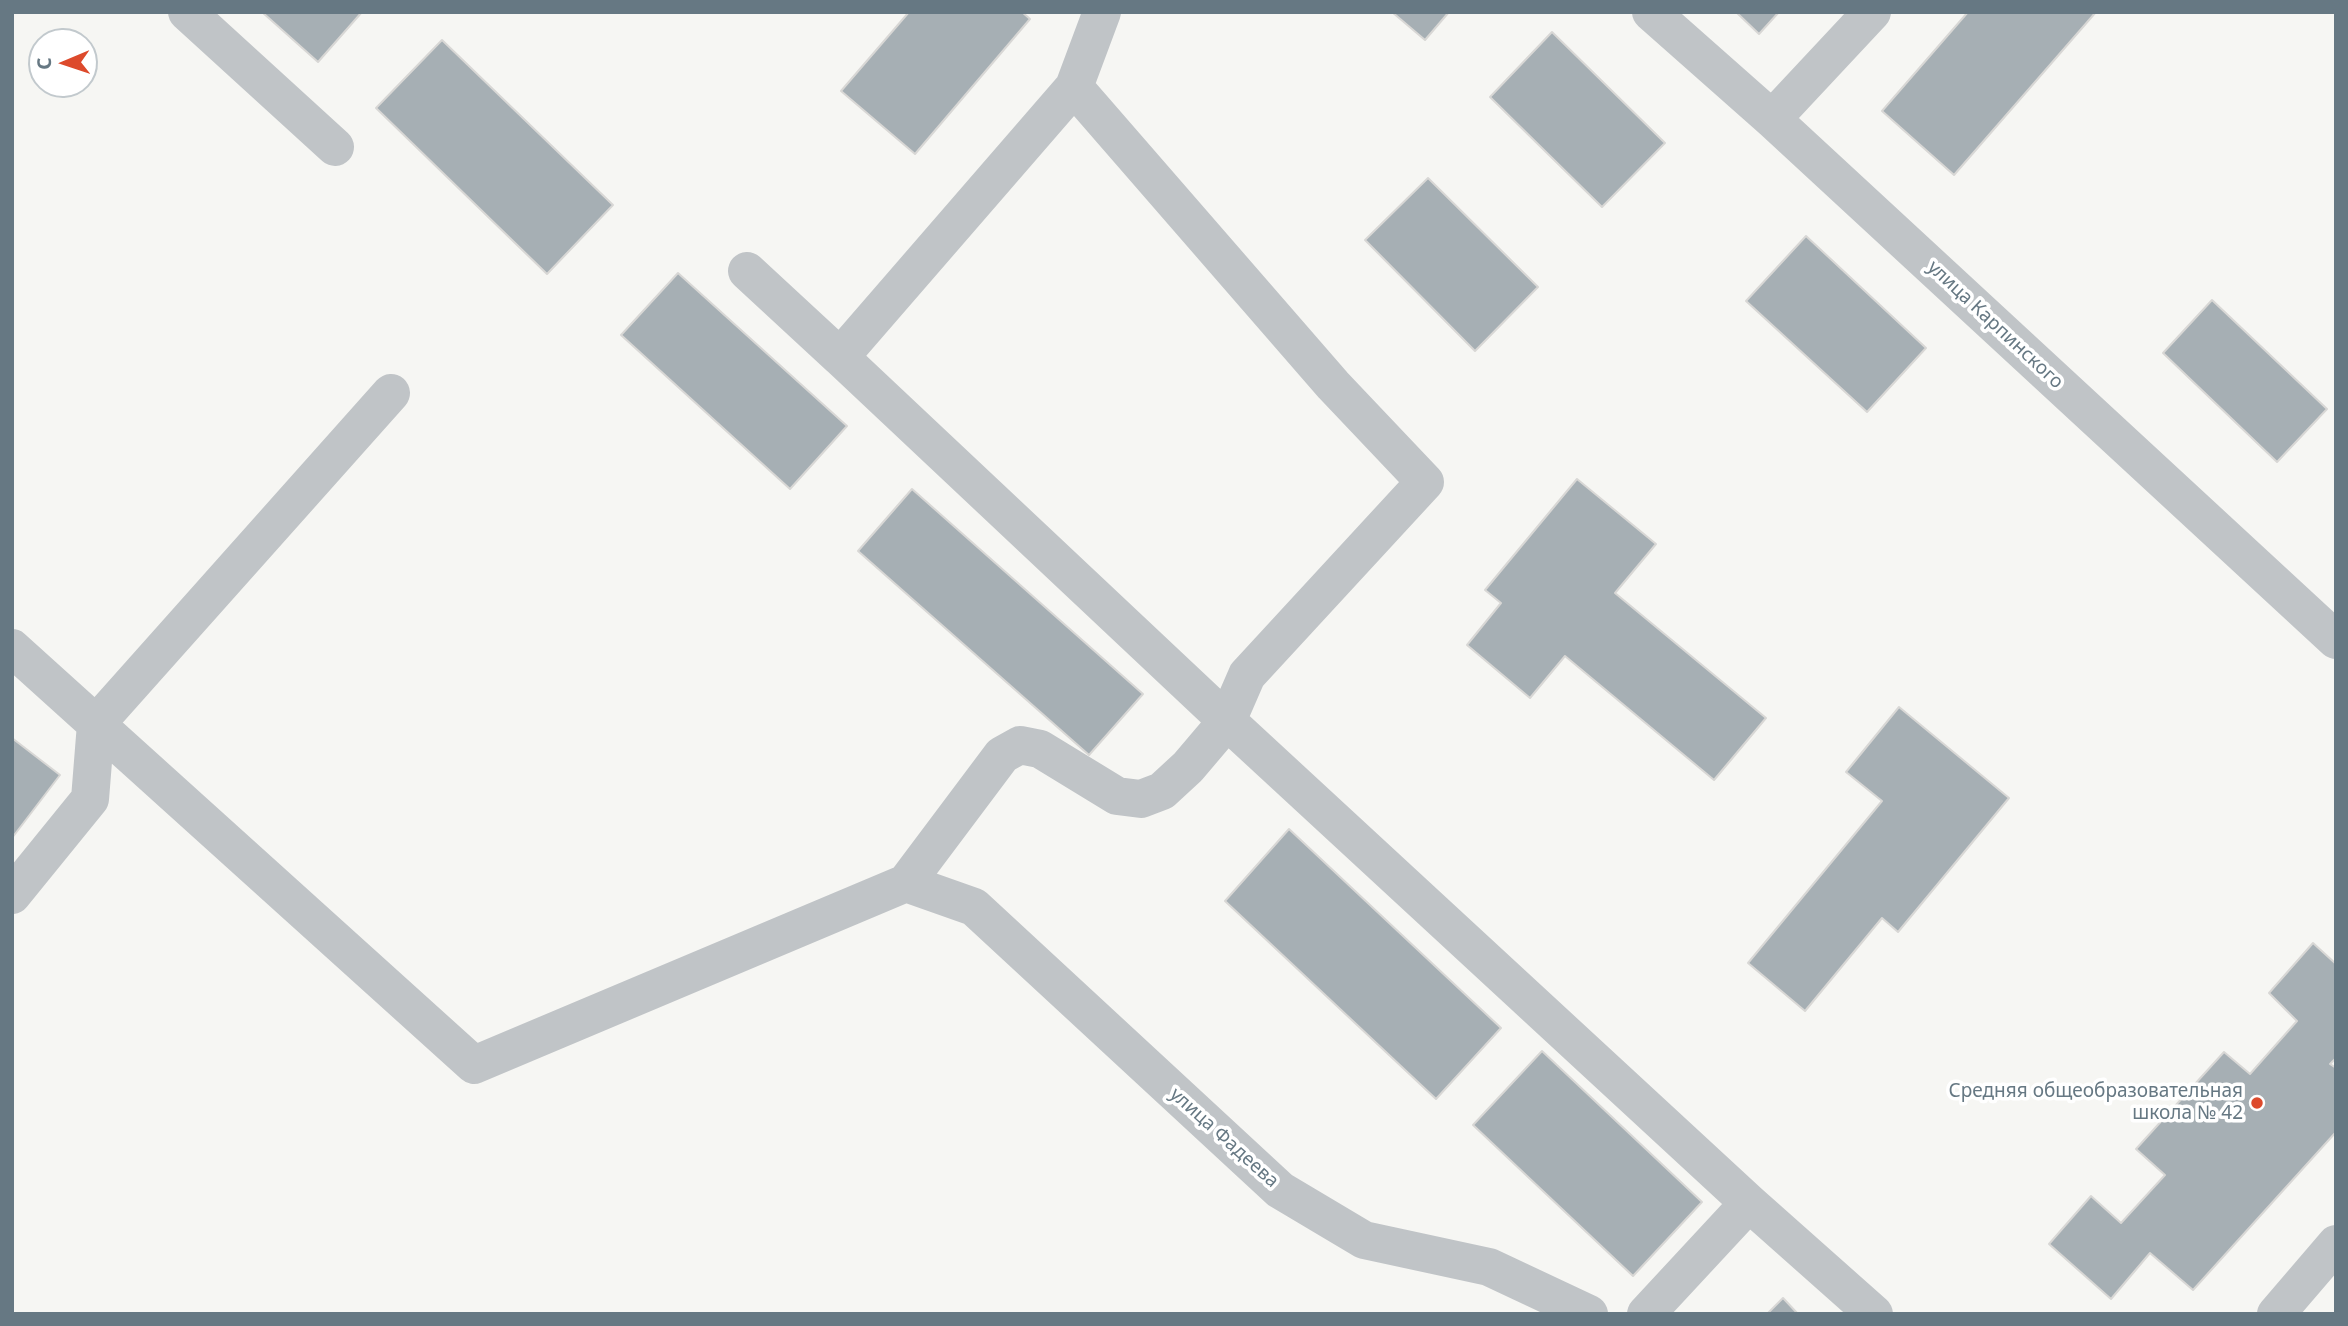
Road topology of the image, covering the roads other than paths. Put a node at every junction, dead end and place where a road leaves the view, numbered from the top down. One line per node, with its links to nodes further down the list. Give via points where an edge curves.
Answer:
1 (187, 12): 7 (street)
2 (1102, 12): 5 (street)
3 (1651, 12): 6 (street, улица Карпинского)
4 (1872, 12): 6 (street)
5 (1074, 86): 9 (street); 13 (street, via 1333,385 1425,482 1247,675)
6 (1772, 119): 11 (street, улица Карпинского)
7 (335, 147)
8 (747, 271): 9 (street)
9 (840, 357): 13 (street)
10 (391, 393): 14 (street)
11 (2336, 640)
12 (12, 648): 14 (street)
13 (1227, 721): 15 (street, via 1162,791 1141,799 1117,796 1040,749 1020,746 1011,750 1002,755); 17 (street)
14 (96, 724): 15 (street, via 474,1065); 16 (street, via 90,799)
15 (906, 883): 19 (street, улица Фадеева, via 974,907 1280,1190 1364,1240 1489,1267)
16 (12, 895)
17 (1749, 1202): 20 (street); 21 (street)
18 (2336, 1244): 22 (street)
19 (1589, 1314)
20 (1646, 1314)
21 (1874, 1314)
22 (2276, 1314)

